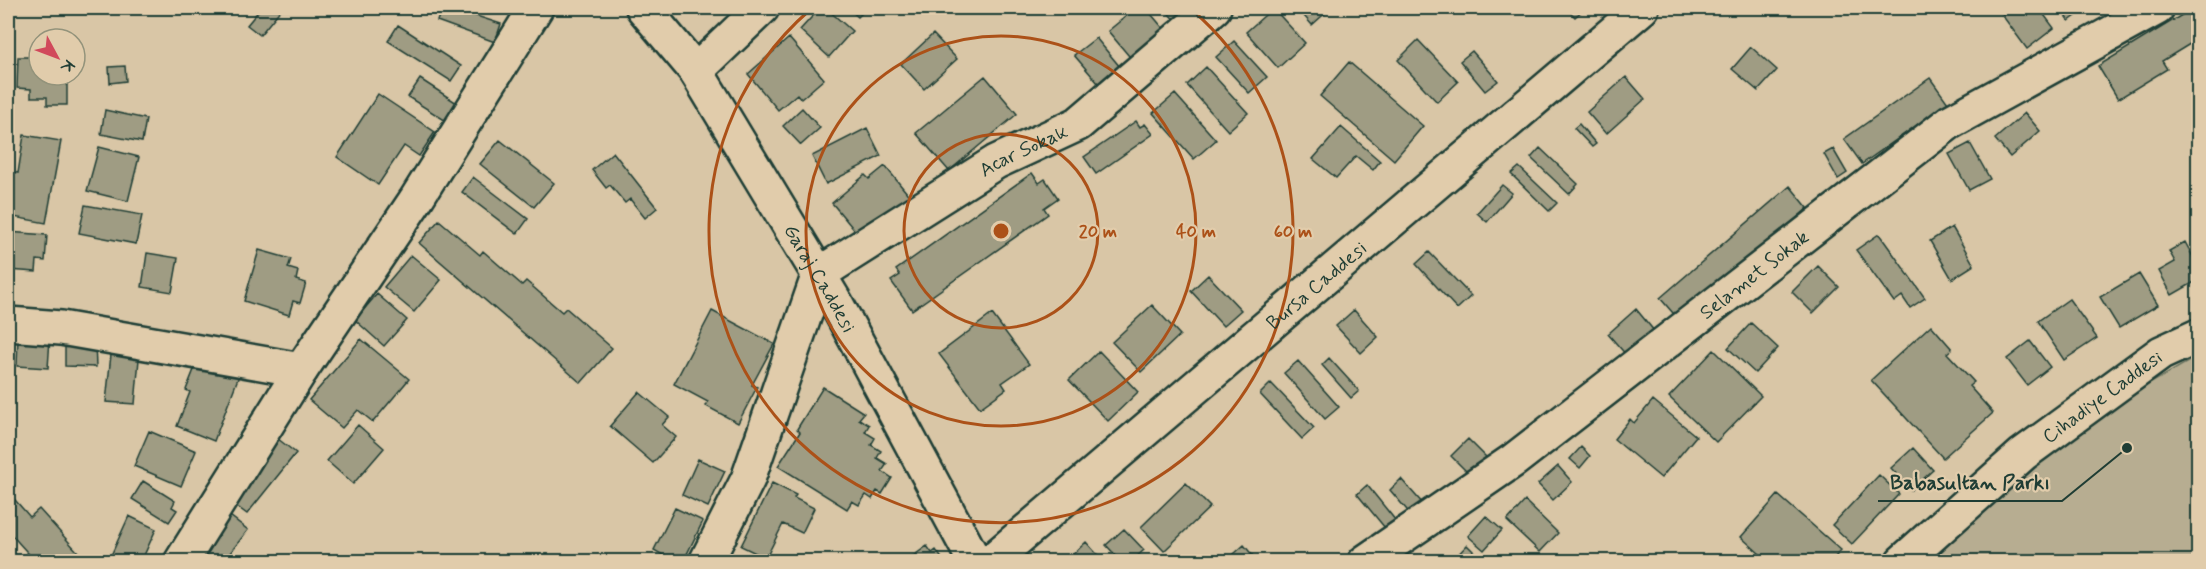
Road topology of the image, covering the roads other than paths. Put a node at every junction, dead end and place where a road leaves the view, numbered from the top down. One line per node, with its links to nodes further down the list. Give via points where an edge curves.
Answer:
1 (536, 8): 11 (street, via 415,201)
2 (643, 8): 7 (street, Garaj Caddesi)
3 (762, 8): 7 (street)
4 (1214, 8): 8 (street, Acar Sokak, via 1078,124 996,162)
5 (1642, 8): 15 (street, Bursa Caddesi)
6 (2157, 8): 16 (street, Selamet Sokak, via 1950,122 1514,460)
7 (696, 72): 8 (street, Garaj Caddesi)
8 (819, 274): 13 (street, via 748,479); 14 (street, Garaj Caddesi)
9 (8, 324): 11 (street, via 61,328)
10 (2199, 336): 17 (street, Cihadiye Caddesi, via 2161,353 2023,454)
11 (301, 370): 12 (street)
12 (181, 561)
13 (706, 561)
14 (975, 561)
15 (990, 561)
16 (1365, 561)
17 (1902, 561)

